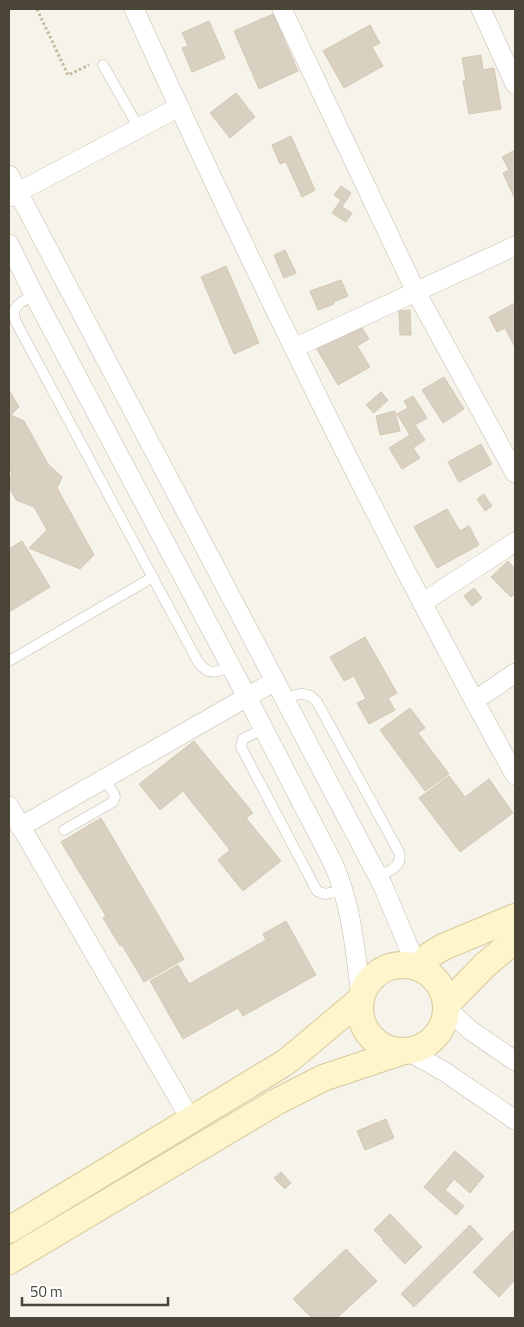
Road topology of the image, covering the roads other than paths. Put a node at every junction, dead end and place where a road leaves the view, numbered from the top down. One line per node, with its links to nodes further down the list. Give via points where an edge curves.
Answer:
1 (134, 9): 6 (street)
2 (282, 9): 12 (street)
3 (481, 9): 5 (street)
4 (103, 65): 7 (lane)
5 (515, 84)
6 (179, 107): 7 (street); 15 (street)
7 (139, 128): 9 (street)
8 (9, 175): 9 (street)
9 (13, 194): 23 (street)
10 (9, 244): 13 (street)
11 (515, 246): 12 (street)
12 (416, 292): 15 (street); 16 (street)
13 (34, 294): 14 (lane); 21 (street)
14 (12, 312): 18 (lane)
15 (294, 348): 19 (street)
16 (515, 473)
17 (515, 542): 19 (street)
18 (153, 577): 20 (lane); 21 (lane, via 202,667 218,672)
19 (422, 603): 26 (street)
20 (9, 661)
21 (230, 665): 24 (street)
22 (515, 673): 26 (street)
23 (275, 681): 24 (street); 25 (street)
24 (247, 697): 27 (street); 29 (street)
25 (284, 699): 33 (street); 33 (lane, via 303,693 317,702 399,852 399,864)
26 (474, 701): 28 (street)
27 (263, 729): 34 (street); 34 (lane, via 243,739 242,749 317,891 325,894)
28 (515, 775)
29 (104, 779): 31 (street); 32 (lane, via 114,794 113,802)
30 (9, 806): 31 (street)
31 (20, 827): 42 (street)
32 (64, 830)
33 (378, 877): 37 (street)
34 (344, 890): 38 (street)
35 (515, 917): 37 (main road, via 443,947)
36 (515, 940): 39 (main road, via 485,965)
37 (417, 967): 38 (main road, via 403,965 377,973 367,983); 39 (main road, via 437,982 444,993)
38 (361, 998): 40 (main road, via 360,1013 369,1035 389,1050); 42 (main road, via 286,1062)
39 (446, 1006): 40 (main road, via 440,1032 420,1048); 41 (street, via 470,1030)
40 (405, 1052): 43 (street, via 445,1072); 45 (main road, via 323,1078 284,1098)
41 (515, 1061)
42 (191, 1120): 44 (main road)
43 (515, 1120)
44 (9, 1230)
45 (9, 1261)

